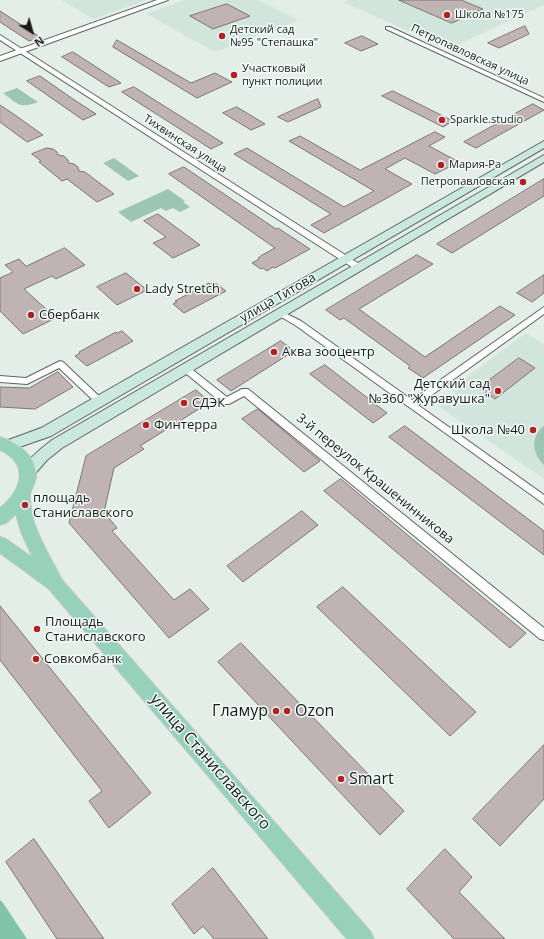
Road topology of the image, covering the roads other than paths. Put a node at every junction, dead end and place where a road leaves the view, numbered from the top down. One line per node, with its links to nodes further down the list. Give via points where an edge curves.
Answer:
1 (164, 0): 4 (street)
2 (388, 28): 6 (street, Петропавловская улица)
3 (0, 37): 4 (street, Тихвинская улица)
4 (21, 51): 5 (street); 9 (street, Тихвинская улица)
5 (0, 59)
6 (544, 100)
7 (544, 144): 9 (main road, улица Титова)
8 (544, 158): 10 (main road, улица Титова)
9 (345, 259): 10 (street, Тихвинская улица); 15 (main road, улица Титова)
10 (358, 268): 12 (main road, улица Титова)
11 (544, 310): 16 (street)
12 (280, 314): 13 (main road, улица Титова); 16 (street, via 298,323)
13 (186, 369): 18 (main road, улица Титова, via 57,444); 24 (street, 3-й переулок Крашенинникова, via 226,402 245,391)
14 (0, 379): 15 (street, via 27,381 60,364)
15 (99, 401): 17 (main road, улица Титова, via 46,432)
16 (411, 405): 20 (street)
17 (4, 445): 18 (main road, via 21,457)
18 (28, 472): 19 (main road, via 28,483)
19 (22, 497): 21 (main road, via 14,508); 23 (main road, via 25,521)
20 (544, 500)
21 (0, 518)
22 (0, 544): 23 (main road)
23 (56, 585): 25 (main road, улица Станиславского)
24 (544, 635)
25 (362, 939)

